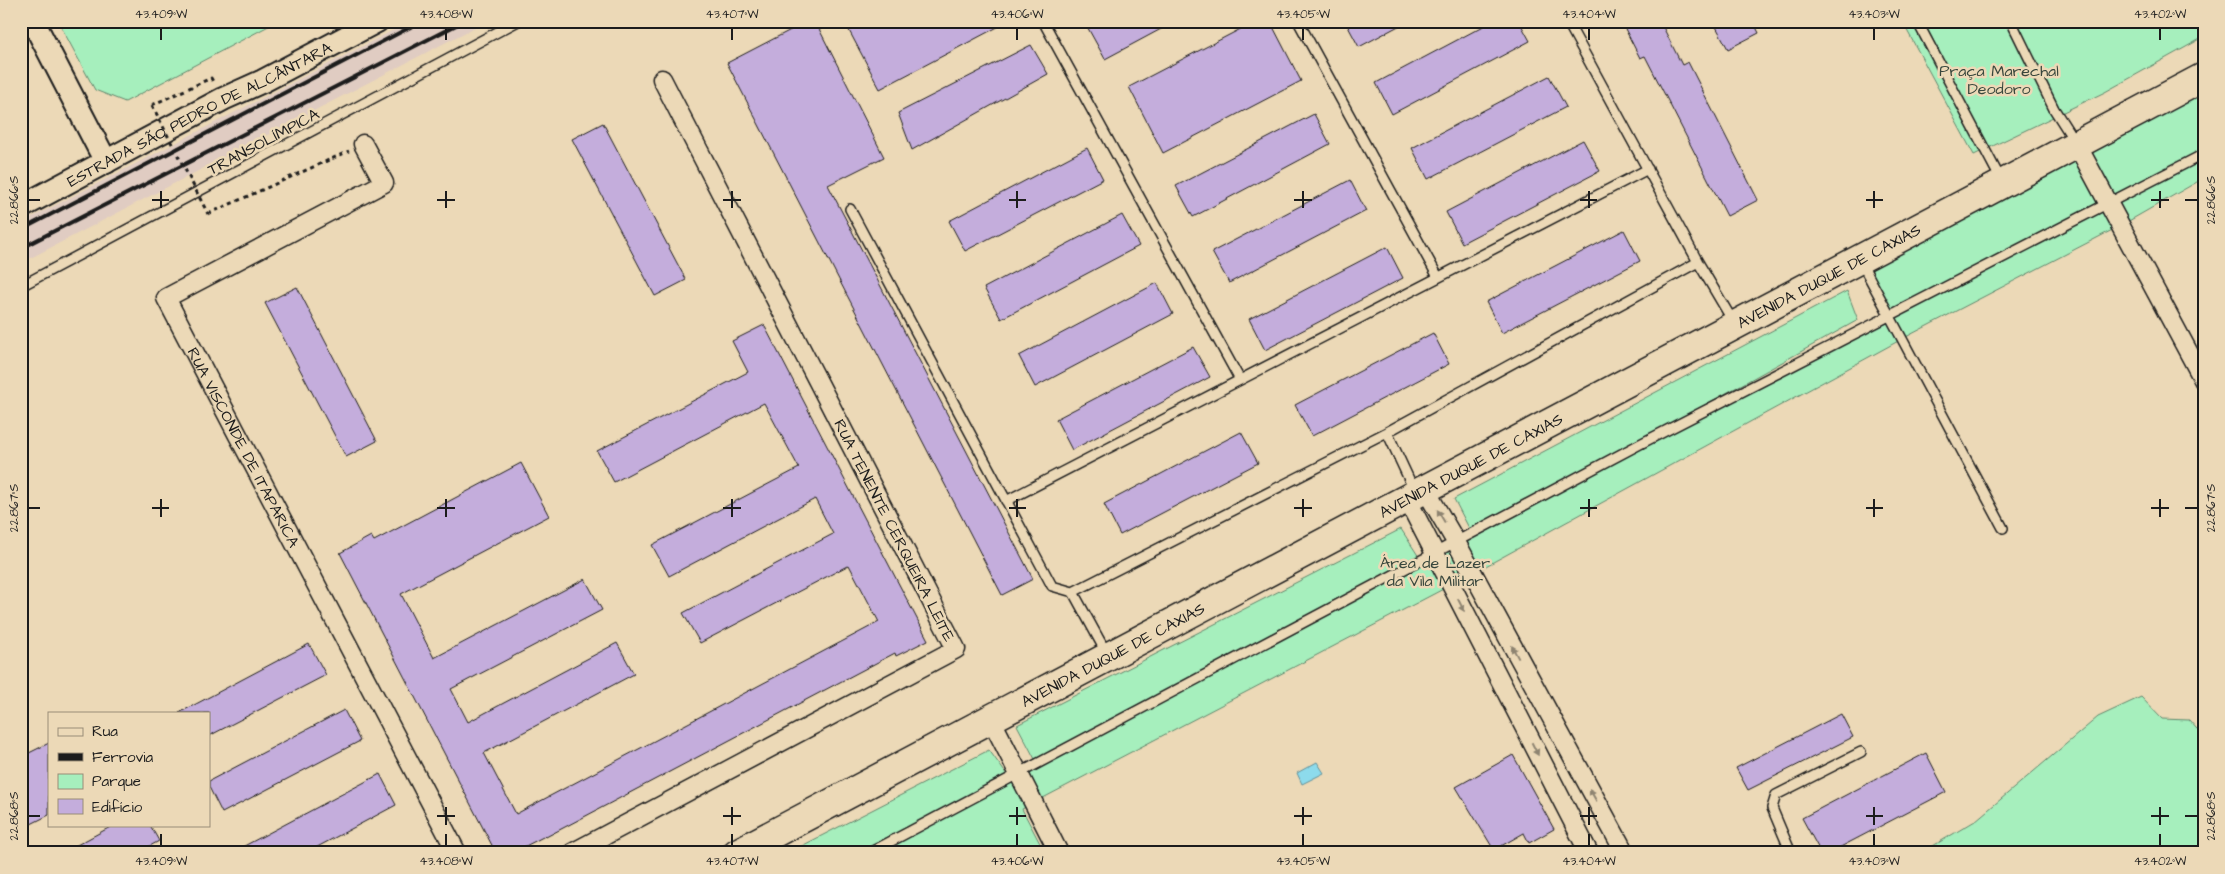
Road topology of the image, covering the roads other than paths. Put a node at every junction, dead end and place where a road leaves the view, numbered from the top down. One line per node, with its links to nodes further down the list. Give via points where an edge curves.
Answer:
1 (33, 21): 14 (street)
2 (377, 21): 14 (street, ESTRADA SÃO PEDRO DE ALCÂNTARA)
3 (518, 21): 23 (lane, TRANSOLÍMPICA)
4 (1043, 21): 26 (lane)
5 (1298, 21): 22 (lane)
6 (1567, 21): 15 (lane)
7 (1917, 21): 16 (lane)
8 (2011, 21): 12 (lane, via 2054,109)
9 (2204, 78): 12 (main road, AVENIDA DUQUE DE CAXIAS)
10 (662, 79): 42 (street, RUA TENENTE CERQUEIRA LEITE, via 956,649)
11 (363, 144): 41 (street, RUA VISCONDE DE ITAPARICA, via 384,183 166,298)
12 (2076, 144): 16 (main road, AVENIDA DUQUE DE CAXIAS); 17 (street)
13 (2204, 154): 17 (lane)
14 (106, 162): 18 (street, ESTRADA SÃO PEDRO DE ALCÂNTARA)
15 (1648, 169): 21 (lane); 22 (lane)
16 (2003, 183): 20 (main road, AVENIDA DUQUE DE CAXIAS)
17 (2108, 203): 24 (lane); 27 (street)
18 (21, 206)
19 (850, 209): 30 (lane)
20 (1860, 259): 24 (lane); 25 (main road, AVENIDA DUQUE DE CAXIAS)
21 (1698, 262): 25 (lane); 28 (lane)
22 (1438, 277): 26 (lane)
23 (21, 286)
24 (1890, 316): 31 (lane); 32 (lane)
25 (1736, 325): 29 (main road, AVENIDA DUQUE DE CAXIAS)
26 (1240, 380): 30 (lane)
27 (2204, 381)
28 (1386, 432): 29 (lane); 34 (lane)
29 (1416, 494): 32 (street, one-way to 29); 33 (street); 35 (main road, AVENIDA DUQUE DE CAXIAS)
30 (1006, 501): 34 (lane, via 1052,586)
31 (2003, 528)
32 (1456, 542): 33 (lane); 38 (street, one-way to 32)
33 (1434, 553): 39 (street, one-way to 39); 40 (lane)
34 (1073, 592): 35 (lane)
35 (1109, 657): 36 (main road, AVENIDA DUQUE DE CAXIAS)
36 (992, 719): 40 (street); 43 (main road, AVENIDA DUQUE DE CAXIAS)
37 (1861, 752): 48 (lane, via 1776,795 1772,808)
38 (1574, 761): 39 (street); 47 (street, one-way to 38)
39 (1547, 773): 46 (street)
40 (1019, 775): 44 (lane); 45 (street)
41 (457, 853)
42 (572, 853)
43 (737, 853)
44 (869, 853)
45 (1059, 853)
46 (1589, 853)
47 (1624, 853)
48 (1791, 853)

